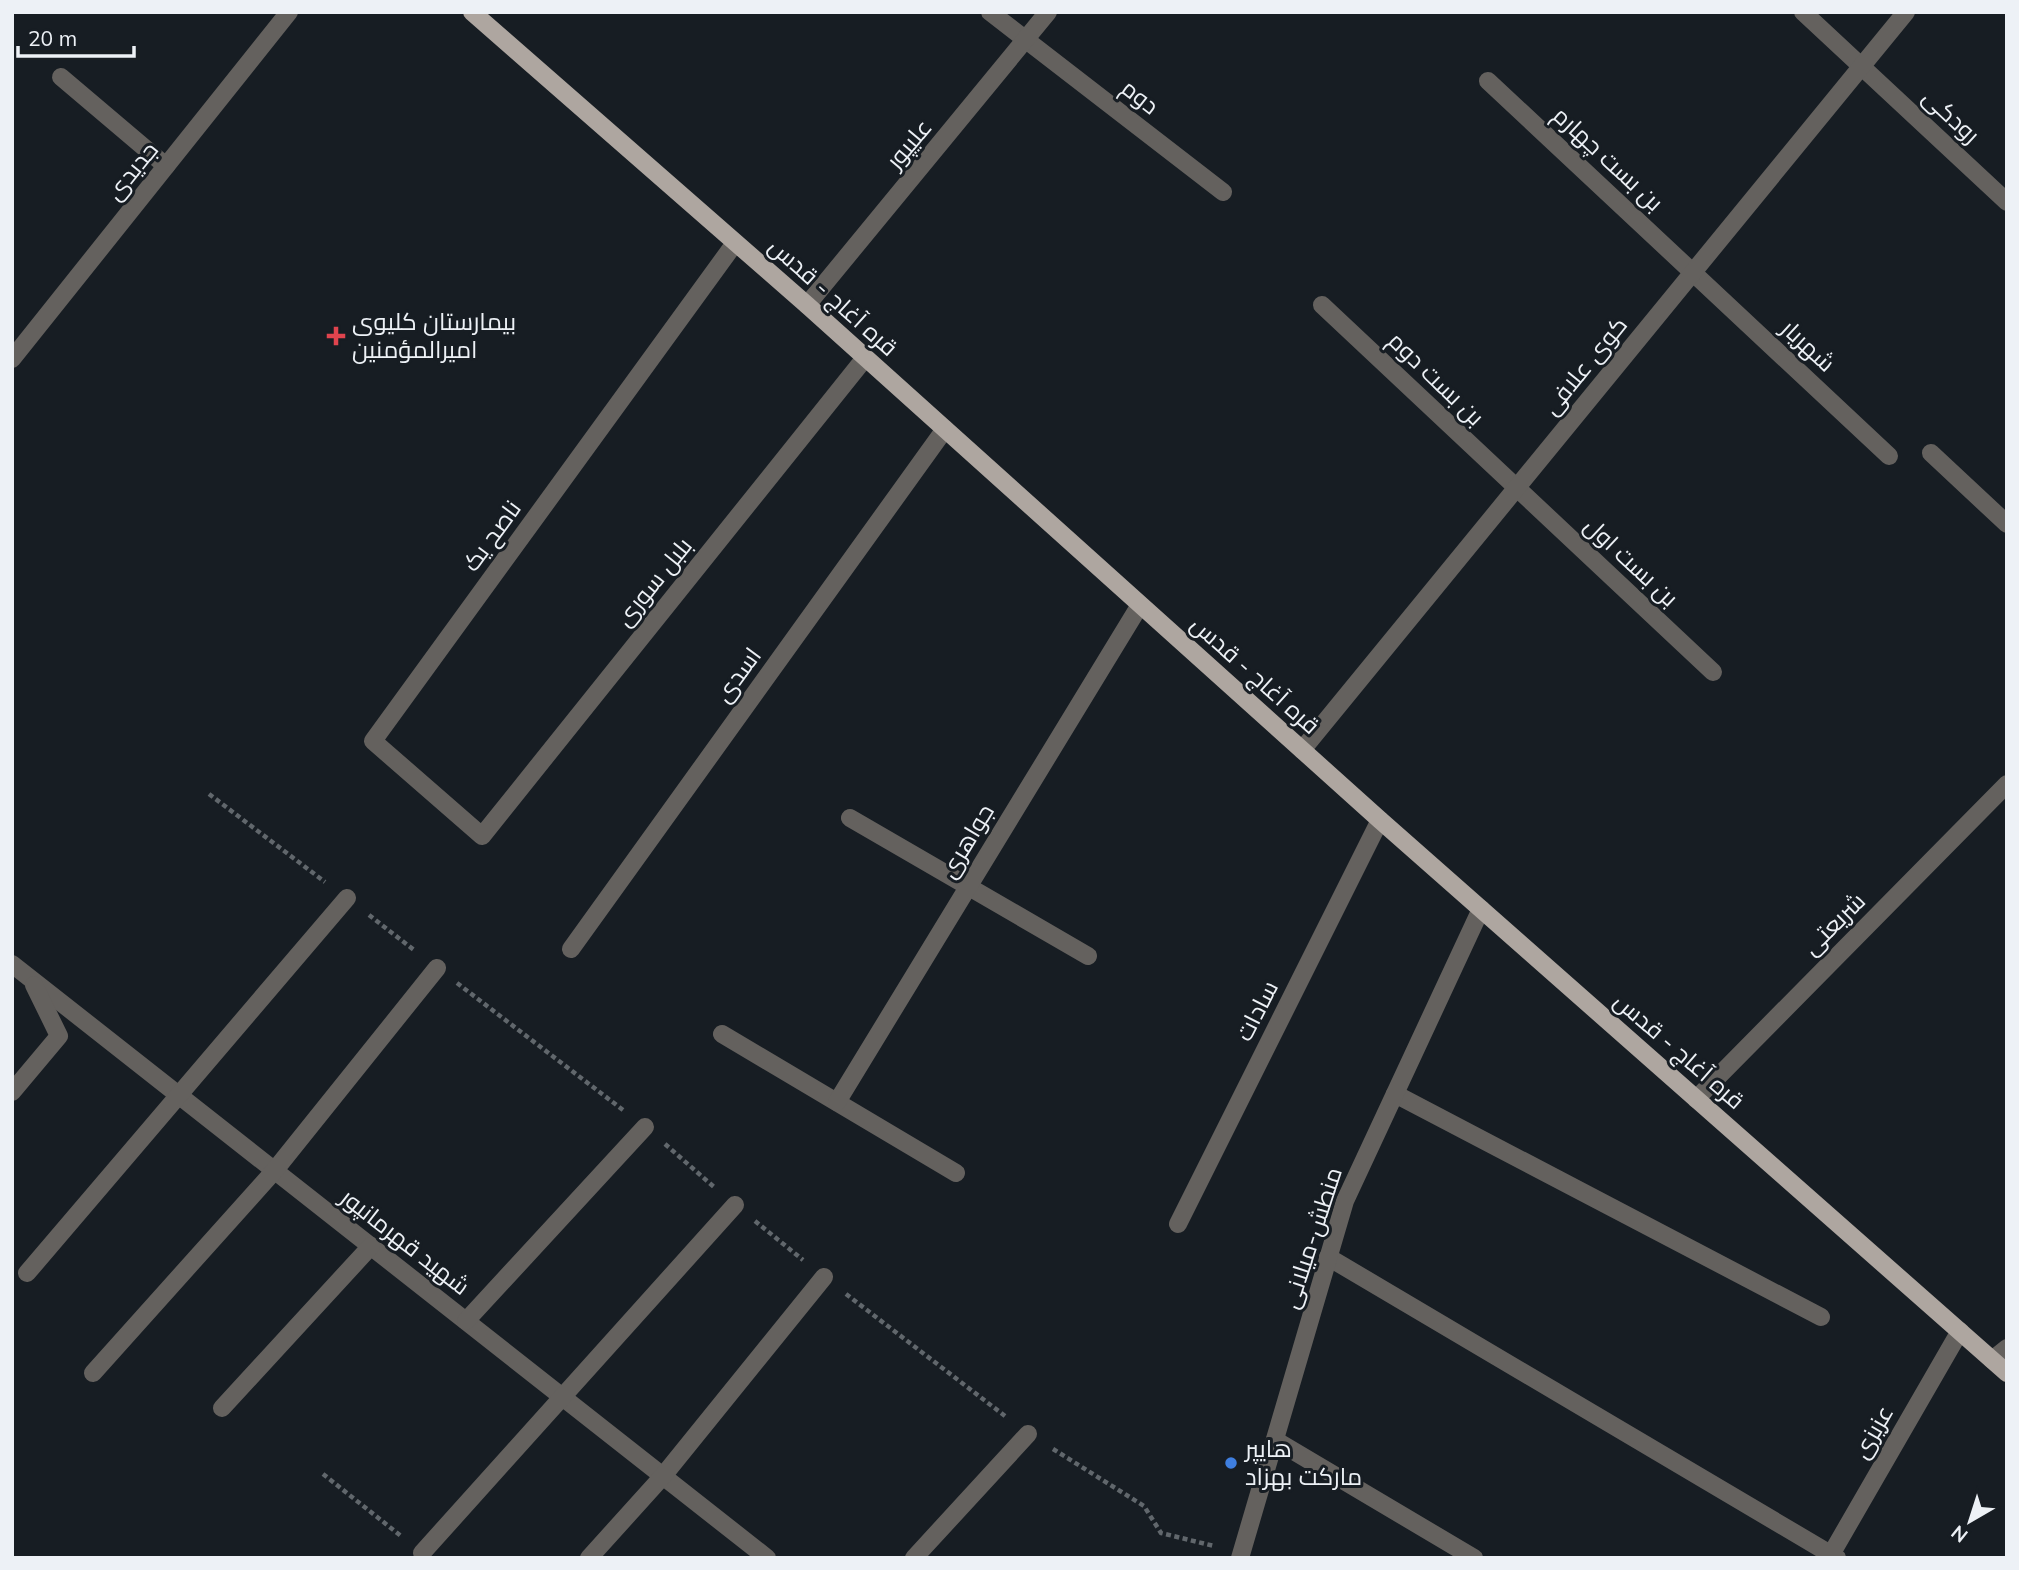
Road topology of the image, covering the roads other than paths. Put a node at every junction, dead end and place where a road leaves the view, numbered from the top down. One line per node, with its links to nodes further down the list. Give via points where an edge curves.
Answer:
1 (289, 12): 11 (street, جدیدی)
2 (472, 12): 14 (main road, قره آغاج - قدس)
3 (990, 12): 7 (street, دوم)
4 (1048, 12): 7 (street, علیپور)
5 (1803, 12): 8 (street, رودکی)
6 (1906, 12): 8 (street, کوی علافی)
7 (1027, 40): 12 (street, دوم); 16 (street, علیپور)
8 (1861, 66): 13 (street, رودکی); 15 (street, کوی علافی)
9 (61, 77): 11 (street)
10 (1488, 81): 15 (street, بن بست چهارم)
11 (166, 166): 19 (street, جدیدی)
12 (1223, 192)
13 (2007, 202)
14 (735, 243): 16 (main road, قره آغاج - قدس); 31 (street, ناصح یک, via 373,741)
15 (1694, 272): 22 (street, شهریار); 23 (street, کوی علافی)
16 (807, 305): 18 (main road, قره آغاج - قدس)
17 (1322, 305): 23 (street, بن بست دوم)
18 (864, 358): 20 (main road, قره آغاج - قدس); 31 (street, بلبل سوری)
19 (12, 359)
20 (945, 429): 25 (main road, قره آغاج - قدس); 35 (street, اسدی)
21 (1931, 453): 24 (street)
22 (1889, 456)
23 (1516, 489): 26 (street, بن بست اول); 27 (street, کوی علافی)
24 (2007, 524)
25 (1140, 605): 27 (main road, قره آغاج - قدس); 32 (street, جواهری)
26 (1713, 671)
27 (1302, 750): 30 (main road, قره آغاج - قدس)
28 (2007, 784): 44 (street, شریعتی)
29 (850, 818): 32 (street)
30 (1380, 820): 34 (main road, قره آغاج - قدس); 50 (street, سادات)
31 (482, 836)
32 (968, 887): 36 (street); 45 (street, جواهری)
33 (346, 898): 42 (street)
34 (1481, 909): 43 (street, منطش-میلانی); 44 (main road, قره آغاج - قدس)
35 (571, 949)
36 (1088, 956)
37 (12, 964): 39 (street, شهید قهرمانپور)
38 (437, 968): 47 (street)
39 (32, 979): 41 (street, via 59,1036); 42 (street, شهید قهرمانپور)
40 (722, 1034): 45 (street)
41 (12, 1093)
42 (178, 1094): 47 (street, شهید قهرمانپور); 53 (street)
43 (1395, 1094): 52 (street, منطش-میلانی, via 1345,1201); 55 (street)
44 (1696, 1098): 57 (main road, قره آغاج - قدس)
45 (837, 1102): 48 (street)
46 (645, 1127): 56 (street)
47 (275, 1170): 51 (street, شهید قهرمانپور); 60 (street)
48 (956, 1173)
49 (735, 1205): 62 (street)
50 (1178, 1224)
51 (371, 1246): 56 (street, شهید قهرمانپور); 63 (street)
52 (1328, 1257): 65 (street, منطش-میلانی); 69 (street)
53 (27, 1273)
54 (824, 1277): 66 (street)
55 (1821, 1317)
56 (466, 1321): 62 (street, شهید قهرمانپور)
57 (1959, 1331): 59 (main road, قره آغاج - قدس); 69 (street, عزیزی)
58 (2007, 1348): 59 (street)
59 (1992, 1360): 61 (main road, قره آغاج - قدس)
60 (93, 1373)
61 (2007, 1373)
62 (564, 1398): 66 (street, شهید قهرمانپور); 67 (street)
63 (222, 1408)
64 (1028, 1434): 71 (street)
65 (1275, 1440): 72 (street, منطش-میلانی); 73 (street)
66 (663, 1476): 68 (street, شهید قهرمانپور); 70 (street)
67 (422, 1553)
68 (754, 1554)
69 (1832, 1557)
70 (589, 1558)
71 (914, 1558)
72 (1240, 1558)
73 (1474, 1558)

